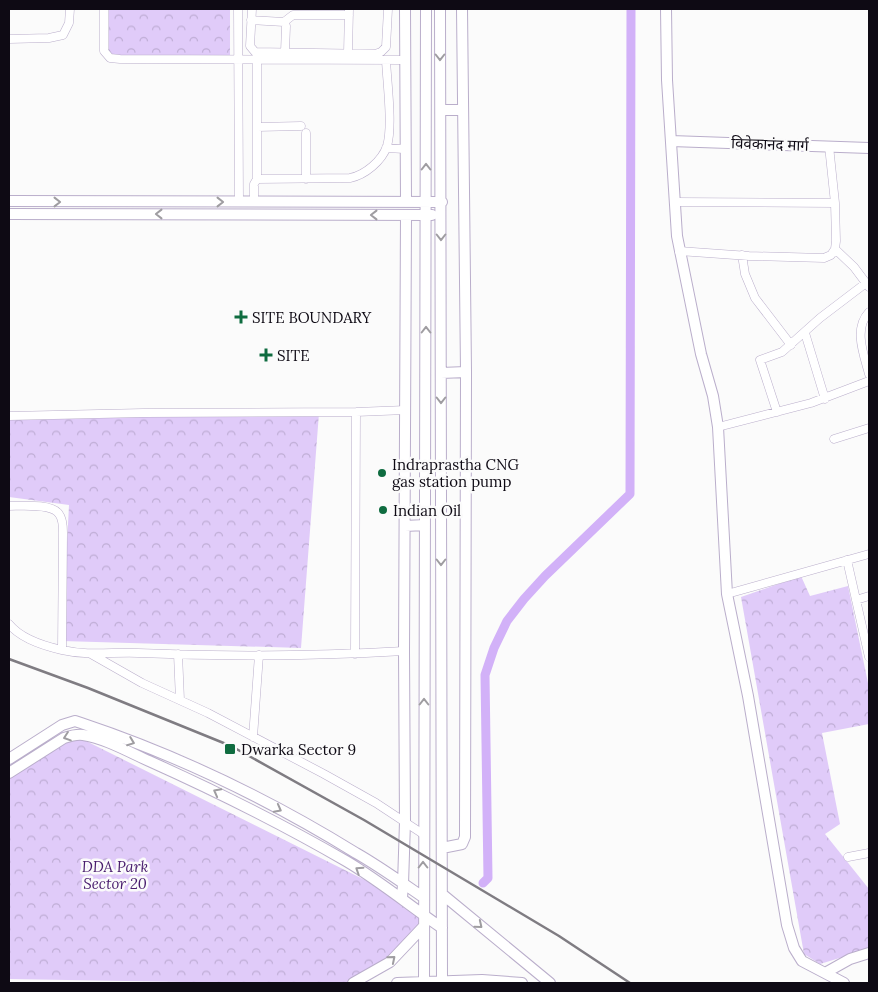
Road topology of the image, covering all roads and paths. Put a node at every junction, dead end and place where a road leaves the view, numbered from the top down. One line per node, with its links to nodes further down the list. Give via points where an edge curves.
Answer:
1 (70, 9): 15 (street, via 69,23 63,35)
2 (104, 9): 18 (street, via 103,43 110,58)
3 (238, 9): 18 (street)
4 (252, 9): 13 (street)
5 (388, 9): 17 (street, via 384,50 375,54)
6 (405, 9): 21 (street)
7 (426, 9): 36 (street, one-way to 7)
8 (440, 9): 22 (street, one-way to 22)
9 (462, 9): 23 (street)
10 (666, 9): 25 (street)
11 (293, 12): 12 (street); 14 (street)
12 (349, 12): 17 (street)
13 (251, 20): 14 (street); 16 (street, via 252,50)
14 (284, 22): 16 (street)
15 (9, 39)
16 (285, 52): 17 (street)
17 (348, 53)
18 (238, 59): 19 (street); 33 (street)
19 (257, 59): 20 (street); 24 (street)
20 (386, 60): 21 (street); 27 (street, via 389,137)
21 (405, 60): 29 (street)
22 (441, 110): 23 (street); 37 (street)
23 (463, 110): 52 (street)
24 (257, 125): 30 (street); 31 (street, via 303,127)
25 (671, 141): 26 (street, विवेकानंद मार्ग); 38 (street)
26 (829, 146): 28 (street, विवेकानंद मार्ग); 39 (street)
27 (386, 148): 29 (street); 31 (street, via 369,169 358,176)
28 (869, 148)
29 (405, 149): 35 (street)
30 (257, 179): 31 (street); 34 (street)
31 (306, 179)
32 (9, 201): 33 (street, one-way to 33)
33 (238, 202): 34 (street)
34 (254, 202): 35 (street)
35 (406, 202): 36 (street)
36 (426, 202): 37 (street); 42 (street)
37 (442, 202): 43 (street)
38 (675, 202): 39 (street); 45 (street)
39 (835, 203): 44 (street)
40 (9, 214): 41 (street, one-way to 40)
41 (406, 215): 42 (street); 57 (street)
42 (426, 215): 43 (street); 65 (street, one-way to 42)
43 (441, 215): 53 (street, one-way to 53)
44 (835, 249): 46 (street, via 832,255 824,258); 47 (street)
45 (679, 252): 46 (street); 61 (street)
46 (742, 255): 50 (street, via 745,274 755,298)
47 (868, 285): 49 (street, via 820,318)
48 (869, 312): 51 (street, via 862,323 860,341)
49 (805, 333): 50 (street); 56 (street)
50 (791, 345): 59 (street, via 760,360)
51 (868, 363): 54 (street)
52 (466, 372): 53 (street); 86 (street, via 465,837 462,844)
53 (441, 373): 86 (street, one-way to 86)
54 (869, 374)
55 (869, 381): 56 (street)
56 (825, 399): 59 (street)
57 (406, 410): 58 (street); 66 (street)
58 (356, 412): 60 (street); 77 (street)
59 (777, 412): 61 (street)
60 (9, 416)
61 (718, 427): 69 (street)
62 (869, 428): 63 (street)
63 (834, 439)
64 (9, 506): 73 (street, via 53,509 61,516 64,533)
65 (425, 525): 66 (street); 85 (street, one-way to 65)
66 (405, 526): 74 (street)
67 (869, 554): 68 (street)
68 (847, 560): 69 (street); 71 (street)
69 (728, 594): 96 (street, via 787,925 802,962)
70 (869, 596): 71 (street)
71 (856, 600): 79 (street)
72 (9, 624): 73 (street, via 23,637)
73 (62, 650): 75 (street)
74 (404, 651): 77 (street); 84 (street)
75 (91, 654): 76 (street); 80 (street)
76 (178, 654): 78 (street); 80 (street)
77 (354, 654): 78 (street)
78 (259, 655): 81 (street)
79 (869, 657)
80 (180, 700): 81 (street)
81 (253, 737): 84 (street)
82 (9, 759): 89 (street, one-way to 89, via 62,724 75,721 198,769 252,795 357,853)
83 (9, 773): 92 (street, one-way to 83, via 346,861 207,787 94,738 82,735 64,738)
84 (405, 822): 85 (street); 89 (street)
85 (424, 834): 91 (street, one-way to 85)
86 (442, 848): 90 (street)
87 (869, 853): 88 (street)
88 (848, 857)
89 (404, 884): 91 (street); 92 (street)
90 (442, 894): 94 (street); 102 (street, one-way to 102)
91 (423, 897): 93 (street)
92 (402, 898): 93 (street)
93 (424, 921): 94 (street); 98 (street, one-way to 93, via 390,962); 100 (street)
94 (442, 928): 97 (street)
95 (869, 953): 96 (street)
96 (825, 973): 103 (street)
97 (442, 982): 100 (street); 101 (street)
98 (352, 983)
99 (397, 983): 100 (street)
100 (424, 983)
101 (522, 983)
102 (550, 983)
103 (844, 983)

